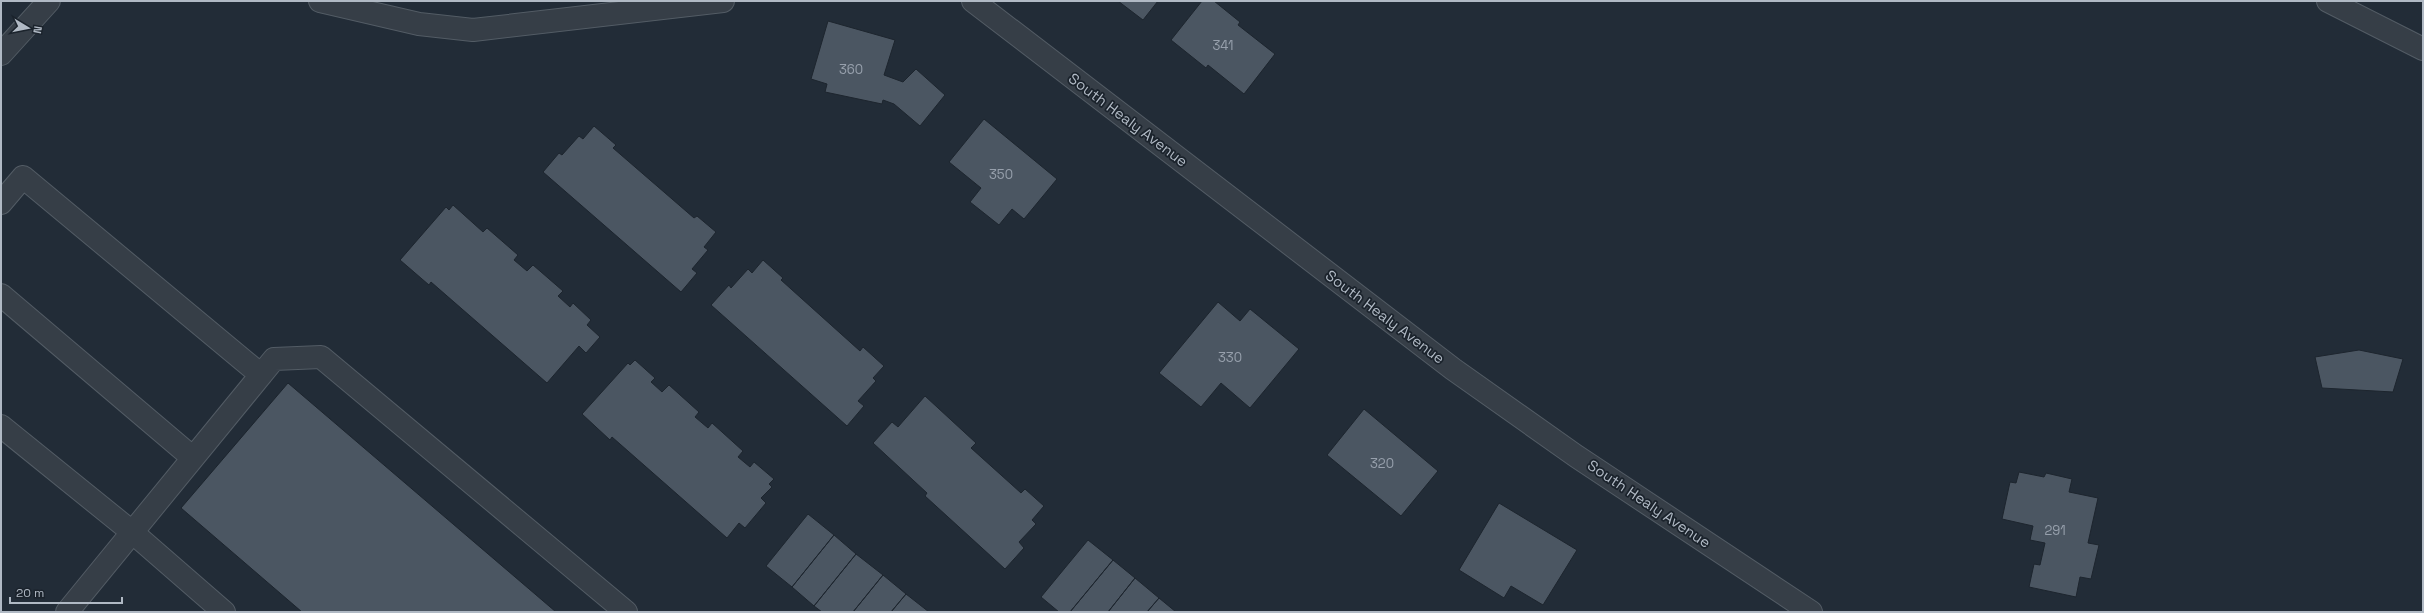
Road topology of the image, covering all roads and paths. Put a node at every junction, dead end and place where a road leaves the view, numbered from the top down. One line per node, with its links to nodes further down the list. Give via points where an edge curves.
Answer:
1 (49, 1): 7 (street)
2 (320, 1): 3 (street, via 419,24 473,30)
3 (723, 1)
4 (973, 1): 17 (street, South Healy Avenue, via 1453,369 1576,456)
5 (2328, 1): 6 (street)
6 (2423, 49)
7 (1, 54)
8 (1, 204): 10 (street, via 23,177)
9 (1, 296): 12 (street)
10 (261, 375): 12 (street); 16 (street, via 274,359 321,357)
11 (1, 426): 13 (street)
12 (193, 458): 13 (street)
13 (132, 532): 14 (street); 15 (street)
14 (67, 612)
15 (224, 612)
16 (626, 612)
17 (1811, 612)

